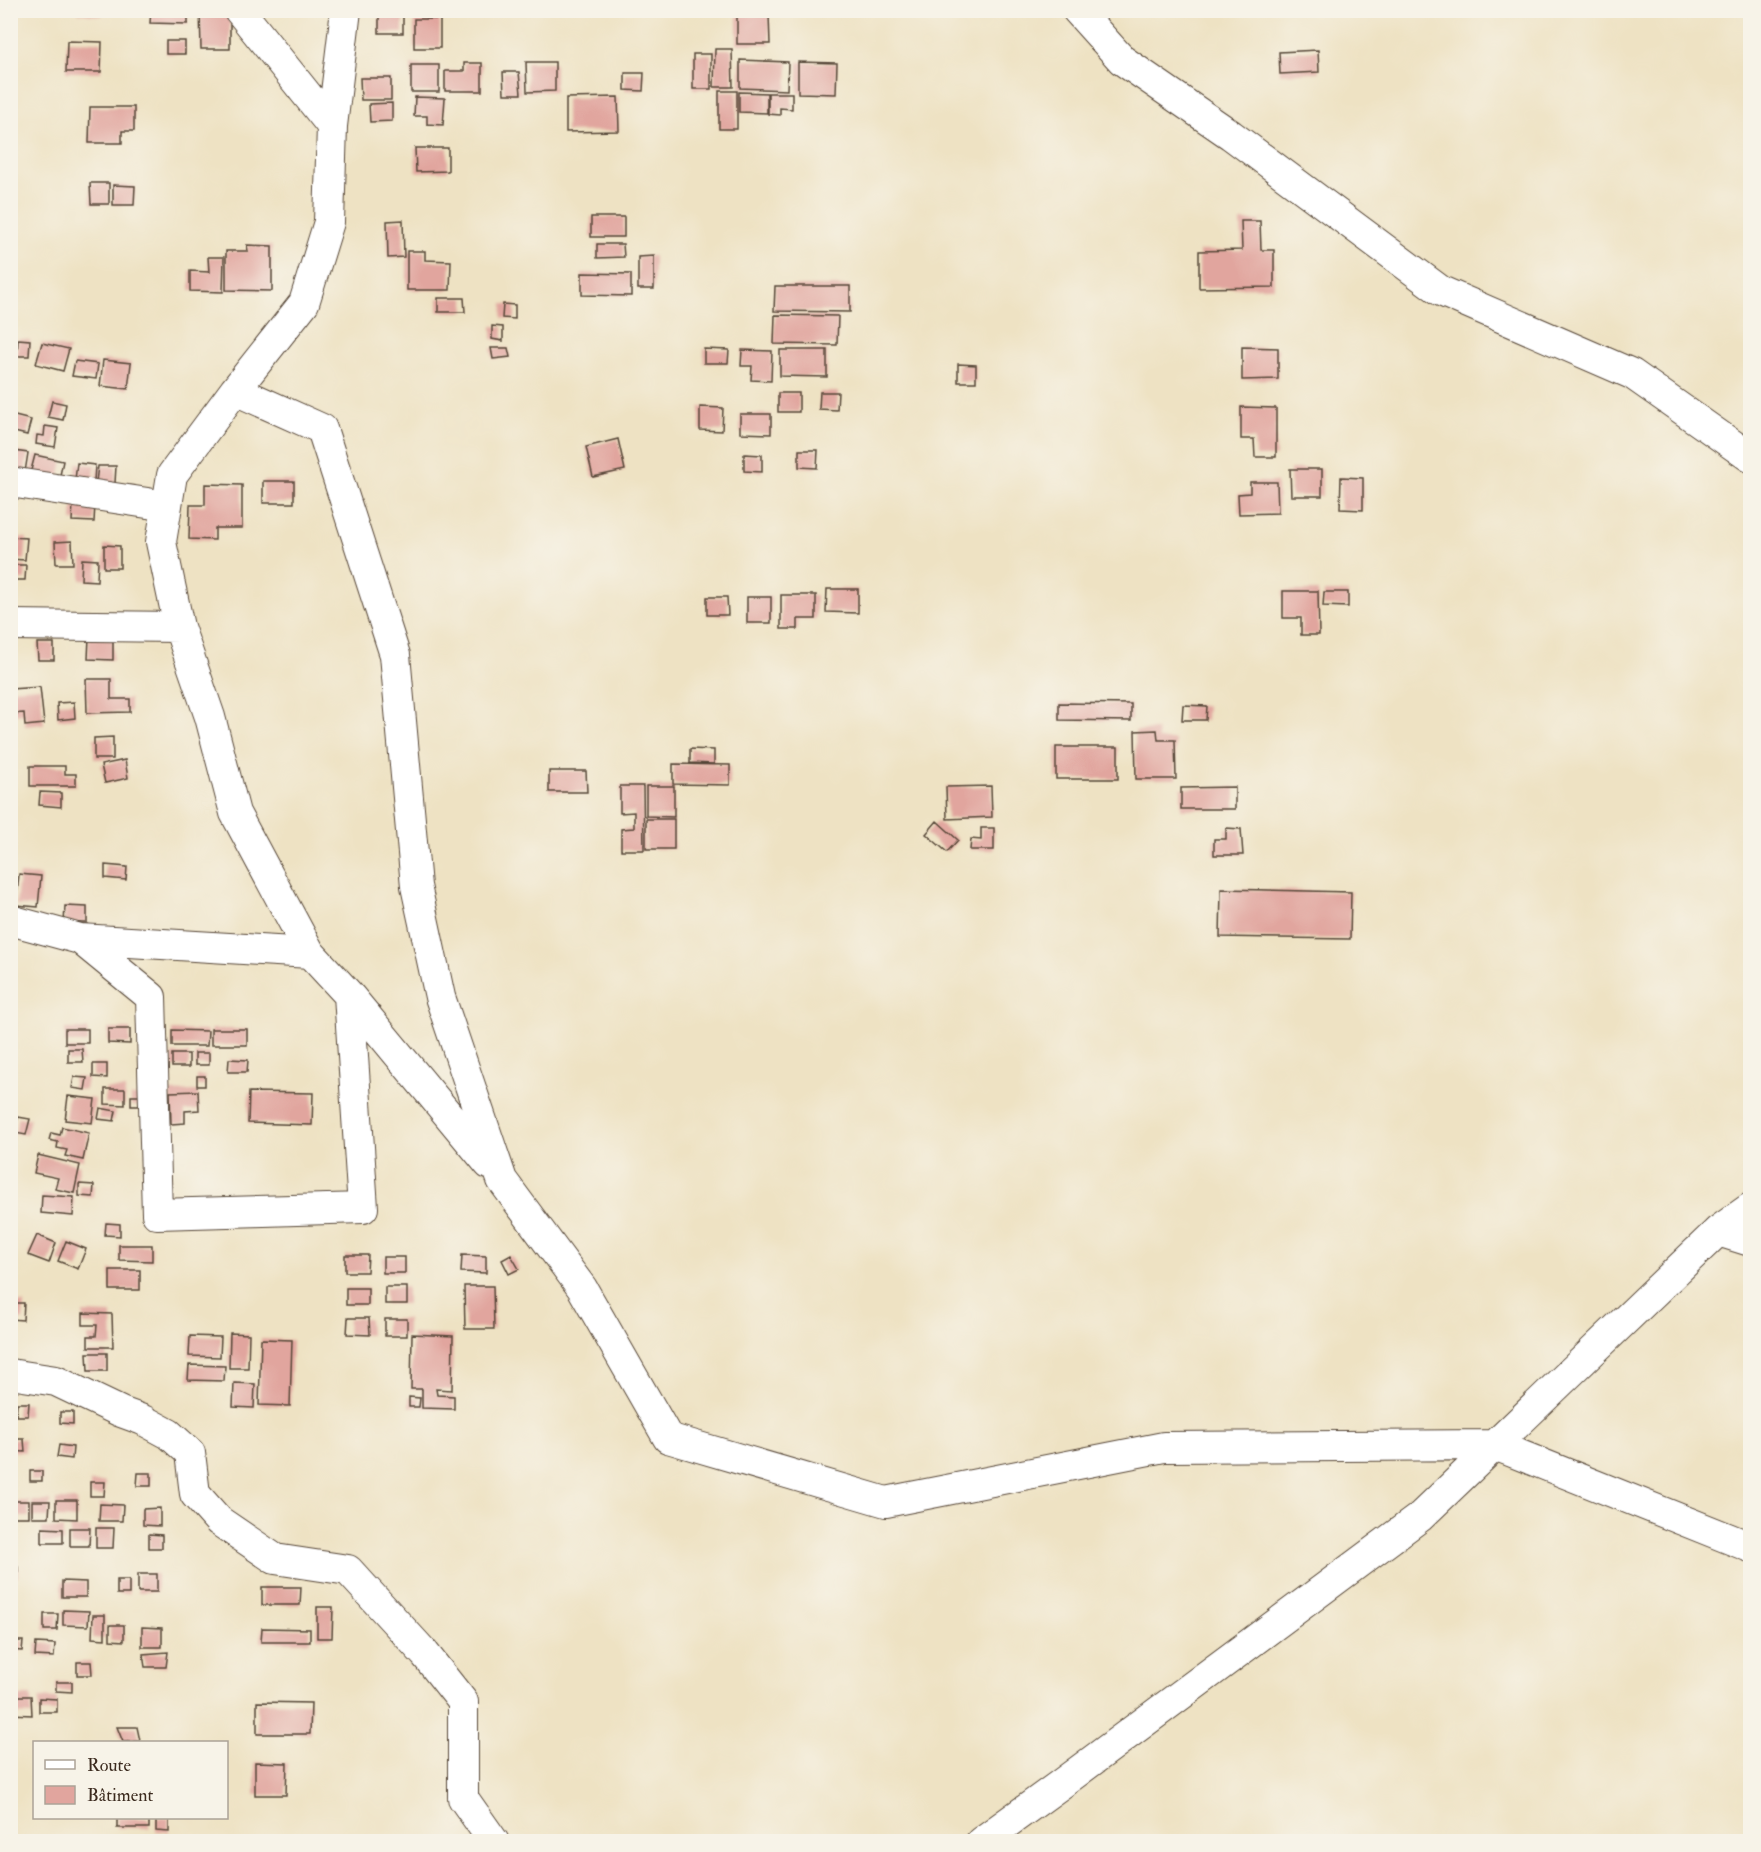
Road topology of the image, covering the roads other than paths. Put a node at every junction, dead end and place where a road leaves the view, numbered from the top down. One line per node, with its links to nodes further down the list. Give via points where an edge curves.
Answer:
1 (239, 10): 4 (street)
2 (346, 10): 4 (street)
3 (1077, 10): 6 (street, via 1122,60 1231,135 1441,291 1632,374)
4 (332, 126): 5 (street, via 329,222 304,303)
5 (235, 390): 8 (street, via 172,475); 15 (street, via 322,429 395,655 416,886 440,997)
6 (1750, 457)
7 (10, 482): 8 (street)
8 (166, 506): 10 (street, via 160,542)
9 (10, 625): 10 (street)
10 (179, 627): 13 (street, via 210,717 236,813)
11 (10, 920): 12 (street)
12 (80, 939): 13 (street); 14 (street, via 151,997 158,1214 363,1208)
13 (310, 953): 14 (street)
14 (350, 995): 15 (street)
15 (502, 1180): 20 (street, via 582,1287 668,1438 886,1502 1164,1447)
16 (1750, 1208): 17 (street)
17 (1718, 1231): 18 (street); 20 (street)
18 (1750, 1241)
19 (10, 1374): 22 (street, via 56,1381 169,1434 190,1453 195,1494 219,1521 275,1559 348,1570 463,1702 463,1798)
20 (1495, 1445): 21 (street); 23 (street, via 1420,1517)
21 (1750, 1547)
22 (494, 1842)
23 (981, 1842)

